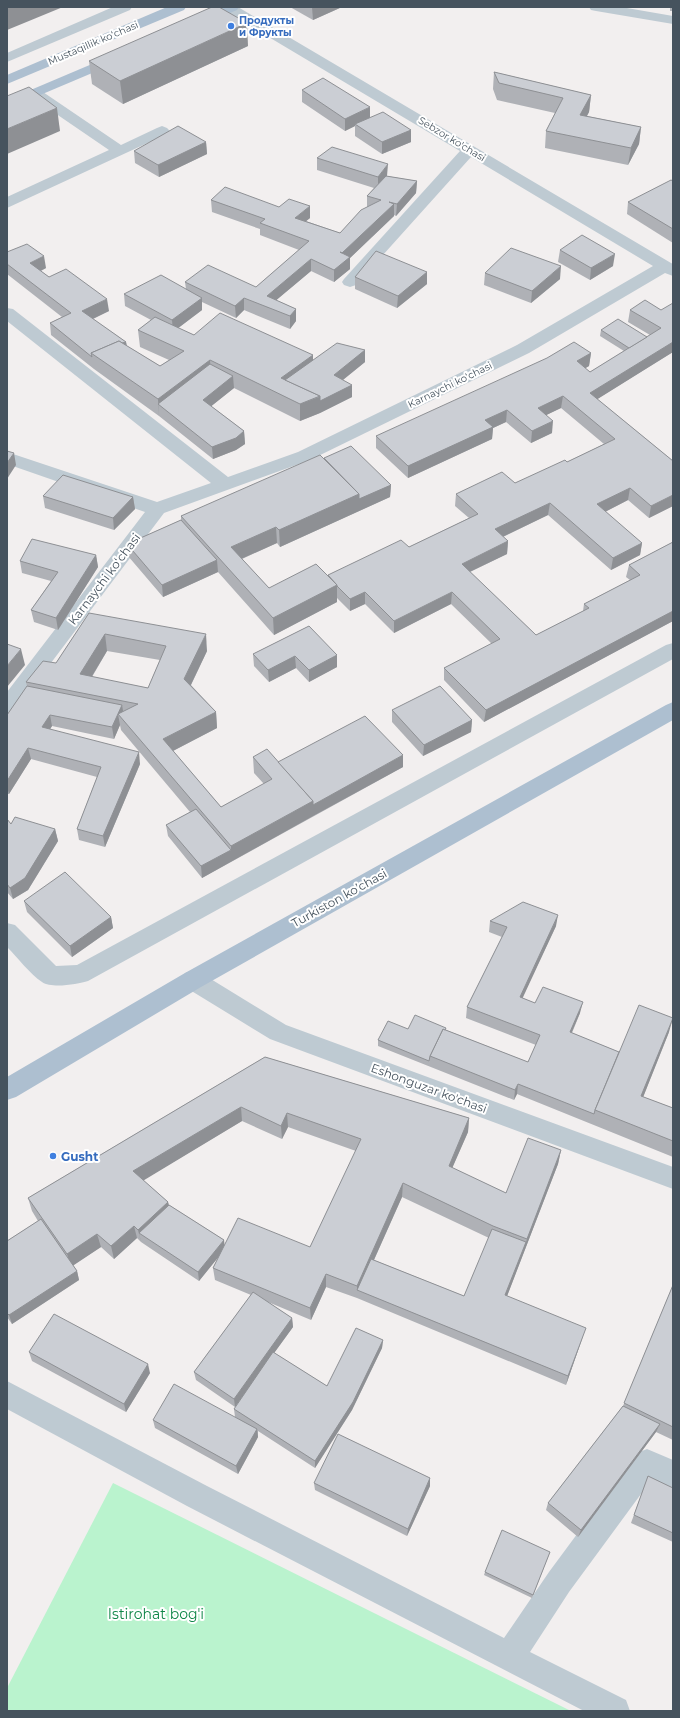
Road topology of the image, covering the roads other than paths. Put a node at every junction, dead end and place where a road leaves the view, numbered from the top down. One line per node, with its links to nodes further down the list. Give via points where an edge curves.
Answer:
1 (125, 7): 9 (street)
2 (179, 7): 10 (main road, Mustaqillik koʻchasi)
3 (231, 7): 7 (main road); 14 (street, Sebzor ko'chasi)
4 (596, 7): 5 (street)
5 (648, 11): 6 (street)
6 (673, 20)
7 (187, 27)
8 (129, 52): 11 (main road, Mustaqillik koʻchasi)
9 (7, 58)
10 (7, 80)
11 (34, 93): 12 (main road, Mustaqillik koʻchasi); 15 (street)
12 (7, 105)
13 (162, 131): 15 (street)
14 (469, 150): 17 (street, Sebzor ko'chasi); 18 (street)
15 (120, 151): 16 (street)
16 (7, 203)
17 (669, 269): 21 (street, Karnaychi koʻchasi, via 523,349 304,456)
18 (350, 282)
19 (7, 313): 21 (street)
20 (7, 458): 22 (street)
21 (225, 484): 22 (street, Karnaychi koʻchasi)
22 (157, 509): 24 (street, Karnaychi koʻchasi)
23 (673, 650): 26 (street, via 80,974 51,976)
24 (7, 707)
25 (673, 710): 27 (main road, Turkiston ko’chasi)
26 (7, 932)
27 (193, 980): 28 (main road, Turkiston ko’chasi); 29 (street, Eshonguzar ko'chasi, via 278,1032)
28 (10, 1081)
29 (673, 1178)
30 (7, 1394): 32 (street, via 197,1496)
31 (673, 1474): 32 (street, via 647,1463 559,1582)
32 (510, 1656): 33 (street)
33 (615, 1711)

